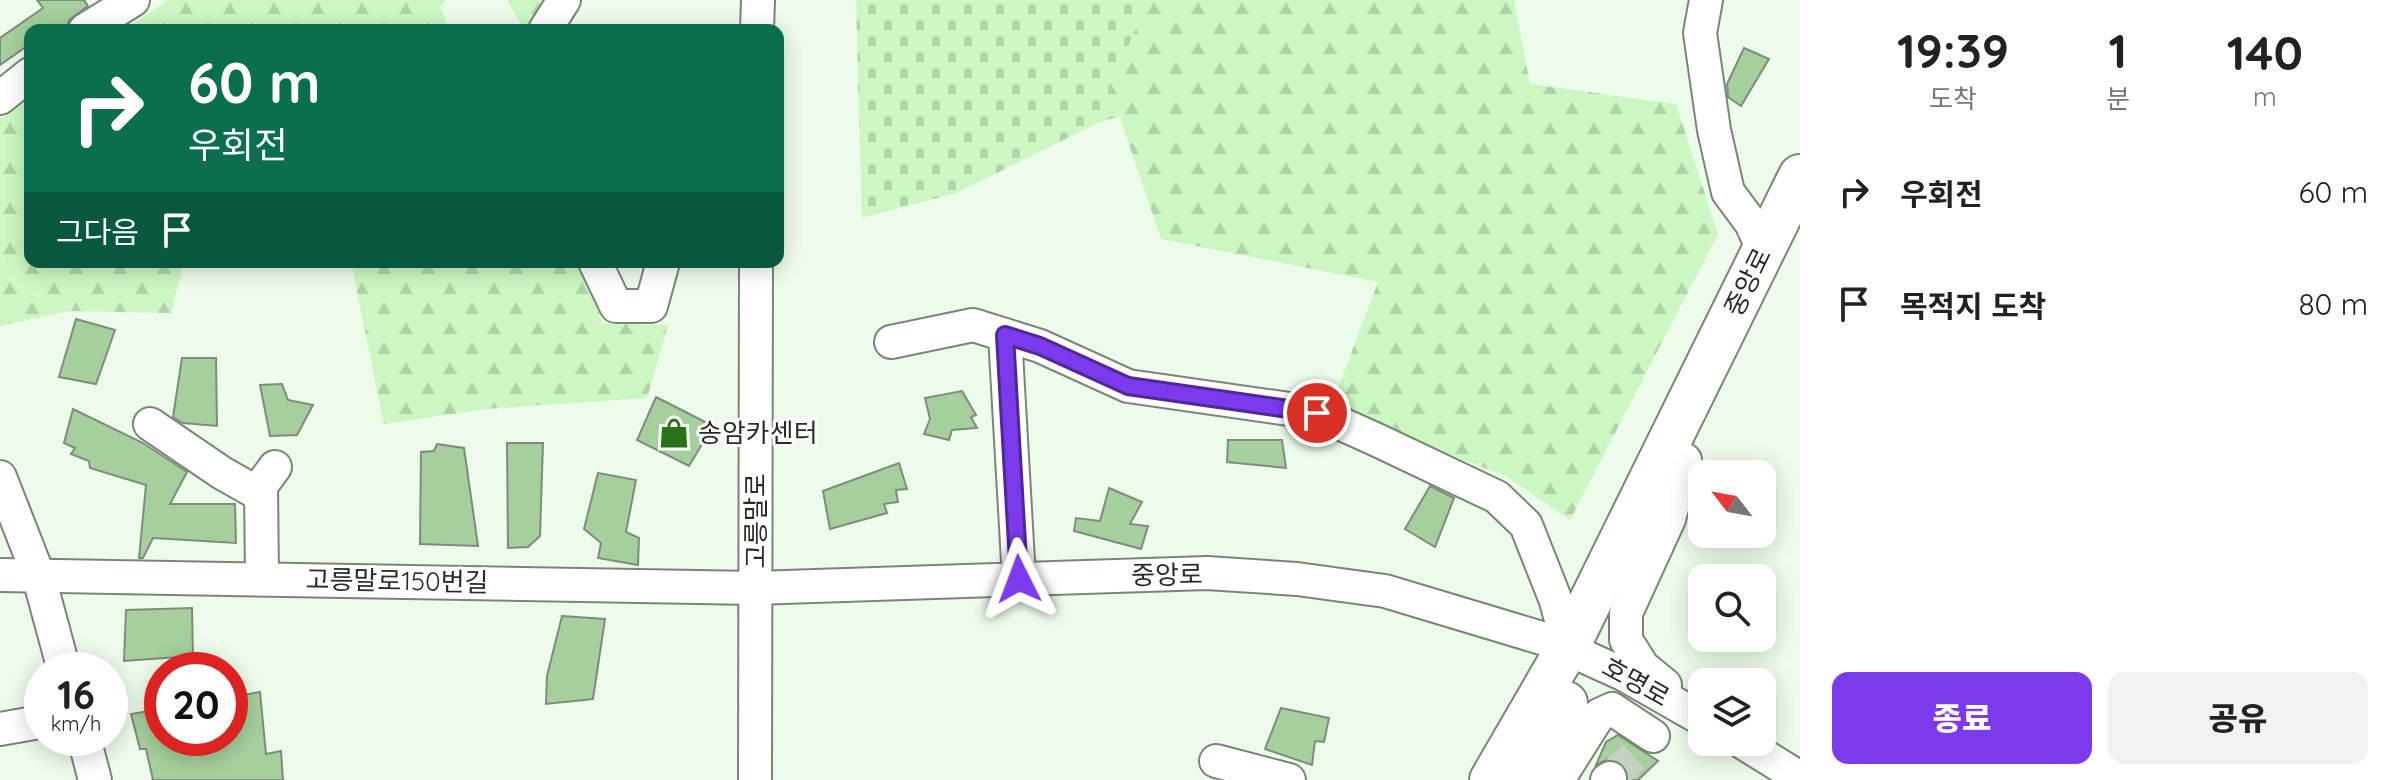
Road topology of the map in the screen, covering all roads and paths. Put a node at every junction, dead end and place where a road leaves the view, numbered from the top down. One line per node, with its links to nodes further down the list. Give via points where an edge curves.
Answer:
1 (133, 0): 5 (street)
2 (564, 0): 6 (street)
3 (758, 0): 7 (street)
4 (1706, 0): 11 (street, via 1700,33 1728,192 1751,223)
5 (95, 24)
6 (549, 24)
7 (757, 24)
8 (24, 79): 9 (street)
9 (0, 98)
10 (1800, 176): 11 (main road, 중앙로)
11 (1782, 242): 18 (main road, 중앙로); 26 (main road, 중앙로)
12 (598, 268): 13 (street, via 616,306 651,306)
13 (661, 268)
14 (756, 268): 24 (street, 고릉말로)
15 (1005, 335): 16 (street, via 973,325); 23 (street); 26 (street, via 1128,386 1317,413 1497,497 1526,525)
16 (891, 342)
17 (150, 424): 22 (street, via 222,473 268,481)
18 (1685, 460): 26 (main road, 중앙로); 27 (street, via 1669,519 1626,613 1626,640 1643,667)
19 (0, 477): 20 (street)
20 (38, 574): 21 (street, 고릉말로150번길); 22 (street, 고릉말로150번길); 25 (street)
21 (0, 575)
22 (262, 578): 24 (street, 고릉말로150번길)
23 (1019, 579): 24 (street, 중앙로); 26 (street, 중앙로, via 1207,573 1297,579 1385,591)
24 (755, 588): 36 (street, 고릉말로)
25 (59, 652)
26 (1579, 652): 28 (street, 호명로); 34 (main road, 중앙로)
27 (1688, 706)
28 (1688, 708)
29 (1688, 715): 34 (street, via 1648,742 1612,709 1599,715)
30 (24, 725): 31 (street)
31 (0, 729)
32 (89, 756): 35 (street)
33 (1216, 761): 37 (street)
34 (1559, 778)
35 (95, 780)
36 (755, 780)
37 (1289, 780)

